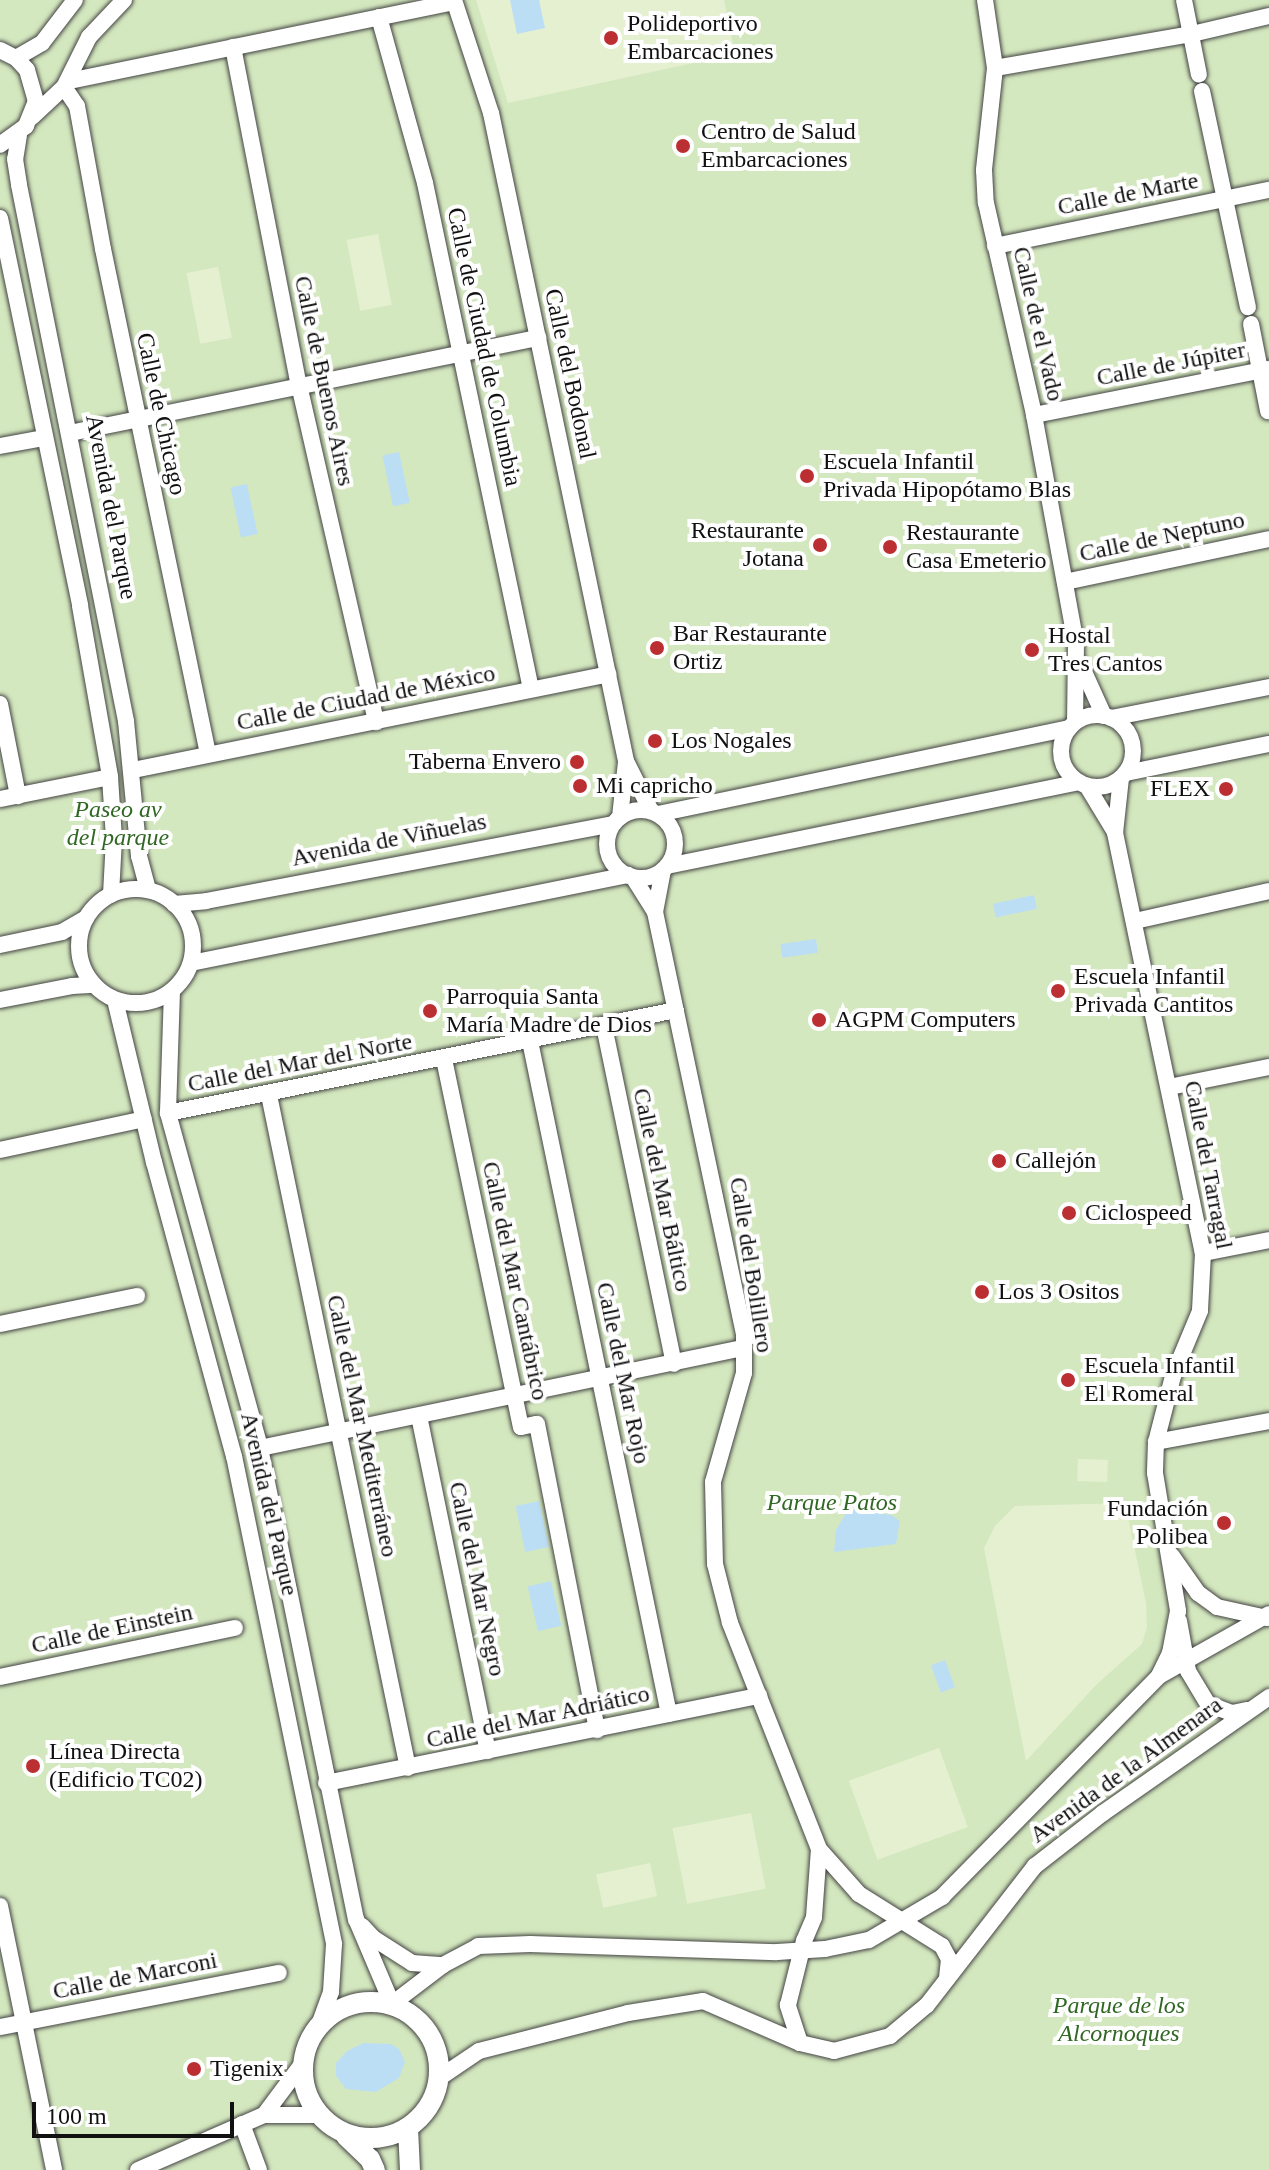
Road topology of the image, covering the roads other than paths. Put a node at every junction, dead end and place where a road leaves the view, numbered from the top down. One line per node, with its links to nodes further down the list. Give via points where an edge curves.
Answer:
1 (75, 0): 11 (street, via 42,43)
2 (124, 0): 13 (street, via 89,37)
3 (985, 0): 12 (street, Calle de el Vado)
4 (1184, 0): 8 (street)
5 (454, 1): 7 (street); 21 (street, Calle del Bodonal, via 491,113)
6 (1269, 16): 8 (street)
7 (379, 17): 9 (street); 22 (street, Calle de Ciudad de Columbia, via 425,183)
8 (1192, 34): 12 (street); 18 (street)
9 (233, 47): 13 (street); 24 (street, Calle de Buenos Aires)
10 (0, 50): 11 (street)
11 (16, 58): 14 (street, via 34,85)
12 (995, 68): 20 (street, Calle de el Vado, via 984,170)
13 (67, 84): 14 (street); 27 (street, Calle de Chicago, via 77,106)
14 (32, 117): 15 (street)
15 (19, 135): 16 (street); 28 (street, Avenida del Parque, via 19,185)
16 (0, 145)
17 (1269, 190): 18 (street, Calle de Marte)
18 (1224, 200): 20 (street, Calle de Marte); 23 (street)
19 (0, 218): 29 (street, Avenida del Parque)
20 (995, 246): 26 (street, Calle de el Vado)
21 (538, 338): 22 (street); 34 (street, Calle del Bodonal)
22 (460, 354): 24 (street); 36 (street, Calle de Ciudad de Columbia)
23 (1265, 370): 25 (street); 26 (street, Calle de Júpiter)
24 (299, 385): 27 (street); 39 (street, Calle de Buenos Aires)
25 (1268, 411)
26 (1034, 415): 32 (street, Calle de el Vado)
27 (137, 418): 28 (street); 42 (street, Calle de Chicago)
28 (70, 433): 44 (street, Avenida del Parque)
29 (44, 438): 30 (street); 46 (street, Avenida del Parque)
30 (0, 446)
31 (1269, 539): 32 (street, Calle de Neptuno)
32 (1065, 582): 33 (street, Calle de el Vado)
33 (1078, 656): 38 (street); 40 (street)
34 (608, 674): 36 (street, Calle de Ciudad de México); 43 (street, Calle del Bodonal)
35 (1269, 687): 38 (street)
36 (531, 689): 39 (street, Calle de Ciudad de México)
37 (0, 704): 48 (street)
38 (1108, 717): 40 (street, via 1094,715); 45 (street, via 1121,723 1132,741)
39 (376, 722): 42 (street, Calle de Ciudad de México)
40 (1072, 725): 47 (street, via 1061,756 1064,767); 50 (street)
41 (1269, 744): 45 (street)
42 (208, 754): 44 (street, Calle de Ciudad de México)
43 (626, 761): 50 (street, Calle del Bodonal); 51 (street, Calle del Bodonal)
44 (133, 770): 55 (street, Avenida del Parque, via 139,856)
45 (1123, 776): 47 (street, via 1105,786); 52 (street, Calle del Tarragal)
46 (110, 777): 48 (street); 57 (street, Avenida del Parque)
47 (1083, 784): 52 (street, Calle del Tarragal); 53 (street)
48 (18, 796): 49 (street)
49 (0, 799)
50 (654, 813): 51 (street, via 640,810); 53 (street, via 674,834 675,846)
51 (616, 820): 54 (street, via 607,847 617,869); 58 (street, Avenida de Viñuelas)
52 (1115, 833): 61 (street, Calle del Tarragal)
53 (665, 868): 54 (street, via 643,878); 59 (street)
54 (630, 876): 59 (street); 63 (street)
55 (148, 890): 57 (street); 58 (street)
56 (1269, 891): 61 (street)
57 (111, 895): 60 (street)
58 (174, 904): 63 (street, via 191,931)
59 (655, 912): 68 (street, Calle del Bolillero)
60 (86, 918): 62 (street, via 62,932); 64 (street, via 79,956)
61 (1135, 921): 73 (street, Calle del Tarragal)
62 (0, 945)
63 (191, 963): 65 (street)
64 (94, 985): 66 (street); 67 (street)
65 (172, 991): 67 (street, via 145,1003); 75 (street, Avenida del Parque)
66 (0, 1000)
67 (115, 1000): 76 (street, Avenida del Parque)
68 (676, 1010): 69 (street, Calle del Mar del Norte); 82 (street, Calle del Bolillero)
69 (604, 1026): 70 (street, Calle del Mar del Norte); 83 (street, Calle del Mar Báltico)
70 (530, 1041): 71 (street, Calle del Mar del Norte); 84 (street, Calle del Mar Rojo)
71 (444, 1059): 74 (street, Calle del Mar del Norte); 85 (street, Calle del Mar Cantábrico)
72 (1269, 1067): 73 (street)
73 (1169, 1087): 79 (street, Calle del Tarragal)
74 (269, 1095): 75 (street, Calle del Mar del Norte); 88 (street, Calle del Mar Mediterráneo)
75 (168, 1113): 90 (street, Avenida del Parque)
76 (144, 1119): 77 (street); 116 (street, Avenida del Parque, via 234,1456 334,1944 331,1992)
77 (0, 1150)
78 (1269, 1240): 79 (street)
79 (1203, 1253): 89 (street, Calle del Tarragal, via 1200,1311 1173,1376)
80 (137, 1296): 81 (street)
81 (0, 1324)
82 (744, 1348): 83 (street); 98 (street, Calle del Bolillero, via 738,1399 713,1482 712,1523 715,1564 730,1623)
83 (674, 1364): 84 (street)
84 (600, 1379): 85 (street); 101 (street, Calle del Mar Rojo)
85 (514, 1397): 86 (street); 102 (street, Calle del Mar Cantábrico, via 521,1427 537,1424)
86 (419, 1416): 88 (street); 103 (street, Calle del Mar Negro)
87 (1269, 1421): 89 (street)
88 (339, 1433): 90 (street); 104 (street, Calle del Mar Mediterráneo)
89 (1156, 1442): 91 (street, Calle del Tarragal, via 1155,1473)
90 (260, 1448): 105 (street, Avenida del Parque)
91 (1168, 1550): 92 (street, Calle del Tarragal); 93 (street, Calle del Tarragal, via 1198,1593 1217,1607)
92 (1178, 1611): 95 (street, Calle del Tarragal); 96 (street, Calle del Tarragal, via 1170,1653)
93 (1267, 1617): 95 (street, Avenida de la Almenara)
94 (235, 1628): 97 (street, Calle de Einstein)
95 (1186, 1661): 96 (street, Avenida de la Almenara); 100 (street, Calle del Tarragal, via 1193,1685 1208,1704 1232,1713)
96 (1159, 1676): 109 (street, Avenida de la Almenara, via 942,1897)
97 (0, 1677)
98 (759, 1696): 101 (street, Calle del Mar Adriático); 106 (street, Calle del Bolillero)
99 (1269, 1697): 100 (street, Avenida de la Almenara)
100 (1250, 1710): 113 (street, Avenida de la Almenara, via 1035,1866)
101 (669, 1714): 102 (street, Calle del Mar Adriático)
102 (597, 1730): 103 (street, Calle del Mar Adriático)
103 (488, 1751): 104 (street, Calle del Mar Adriático)
104 (408, 1768): 105 (street, Calle del Mar Adriático)
105 (326, 1783): 108 (street, Avenida del Parque)
106 (819, 1849): 109 (street, via 859,1894); 110 (street, via 814,1917)
107 (0, 1906): 115 (street)
108 (356, 1919): 111 (street, via 373,1938 412,1963); 114 (street, Avenida del Parque)
109 (901, 1923): 110 (street, Avenida de la Almenara, via 869,1940); 113 (street, via 942,1946 949,1959)
110 (801, 1951): 111 (street, Avenida de la Almenara, via 478,1946); 118 (street, via 788,2005)
111 (443, 1965): 114 (street, Avenida de la Almenara)
112 (279, 1973): 115 (street, Calle de Marconi)
113 (947, 1979): 118 (street, Avenida de la Almenara, via 927,2005 890,2036 834,2051)
114 (392, 2004): 116 (street, via 351,2004); 120 (street, via 422,2023 433,2040)
115 (24, 2022): 117 (street, Calle de Marconi); 126 (street)
116 (320, 2023): 119 (street, via 307,2042)
117 (0, 2027)
118 (800, 2043): 120 (street, Avenida de la Almenara, via 703,2001 628,2013 479,2051)
119 (302, 2064): 121 (street); 122 (street, via 304,2087)
120 (439, 2078): 124 (street, via 428,2106)
121 (264, 2115): 122 (street); 123 (street)
122 (319, 2115): 125 (street)
123 (242, 2124): 127 (street); 128 (street)
124 (408, 2128): 125 (street, via 387,2137); 130 (street)
125 (343, 2133): 129 (street)
126 (54, 2170)
127 (138, 2170)
128 (259, 2170)
129 (375, 2170)
130 (410, 2170)

